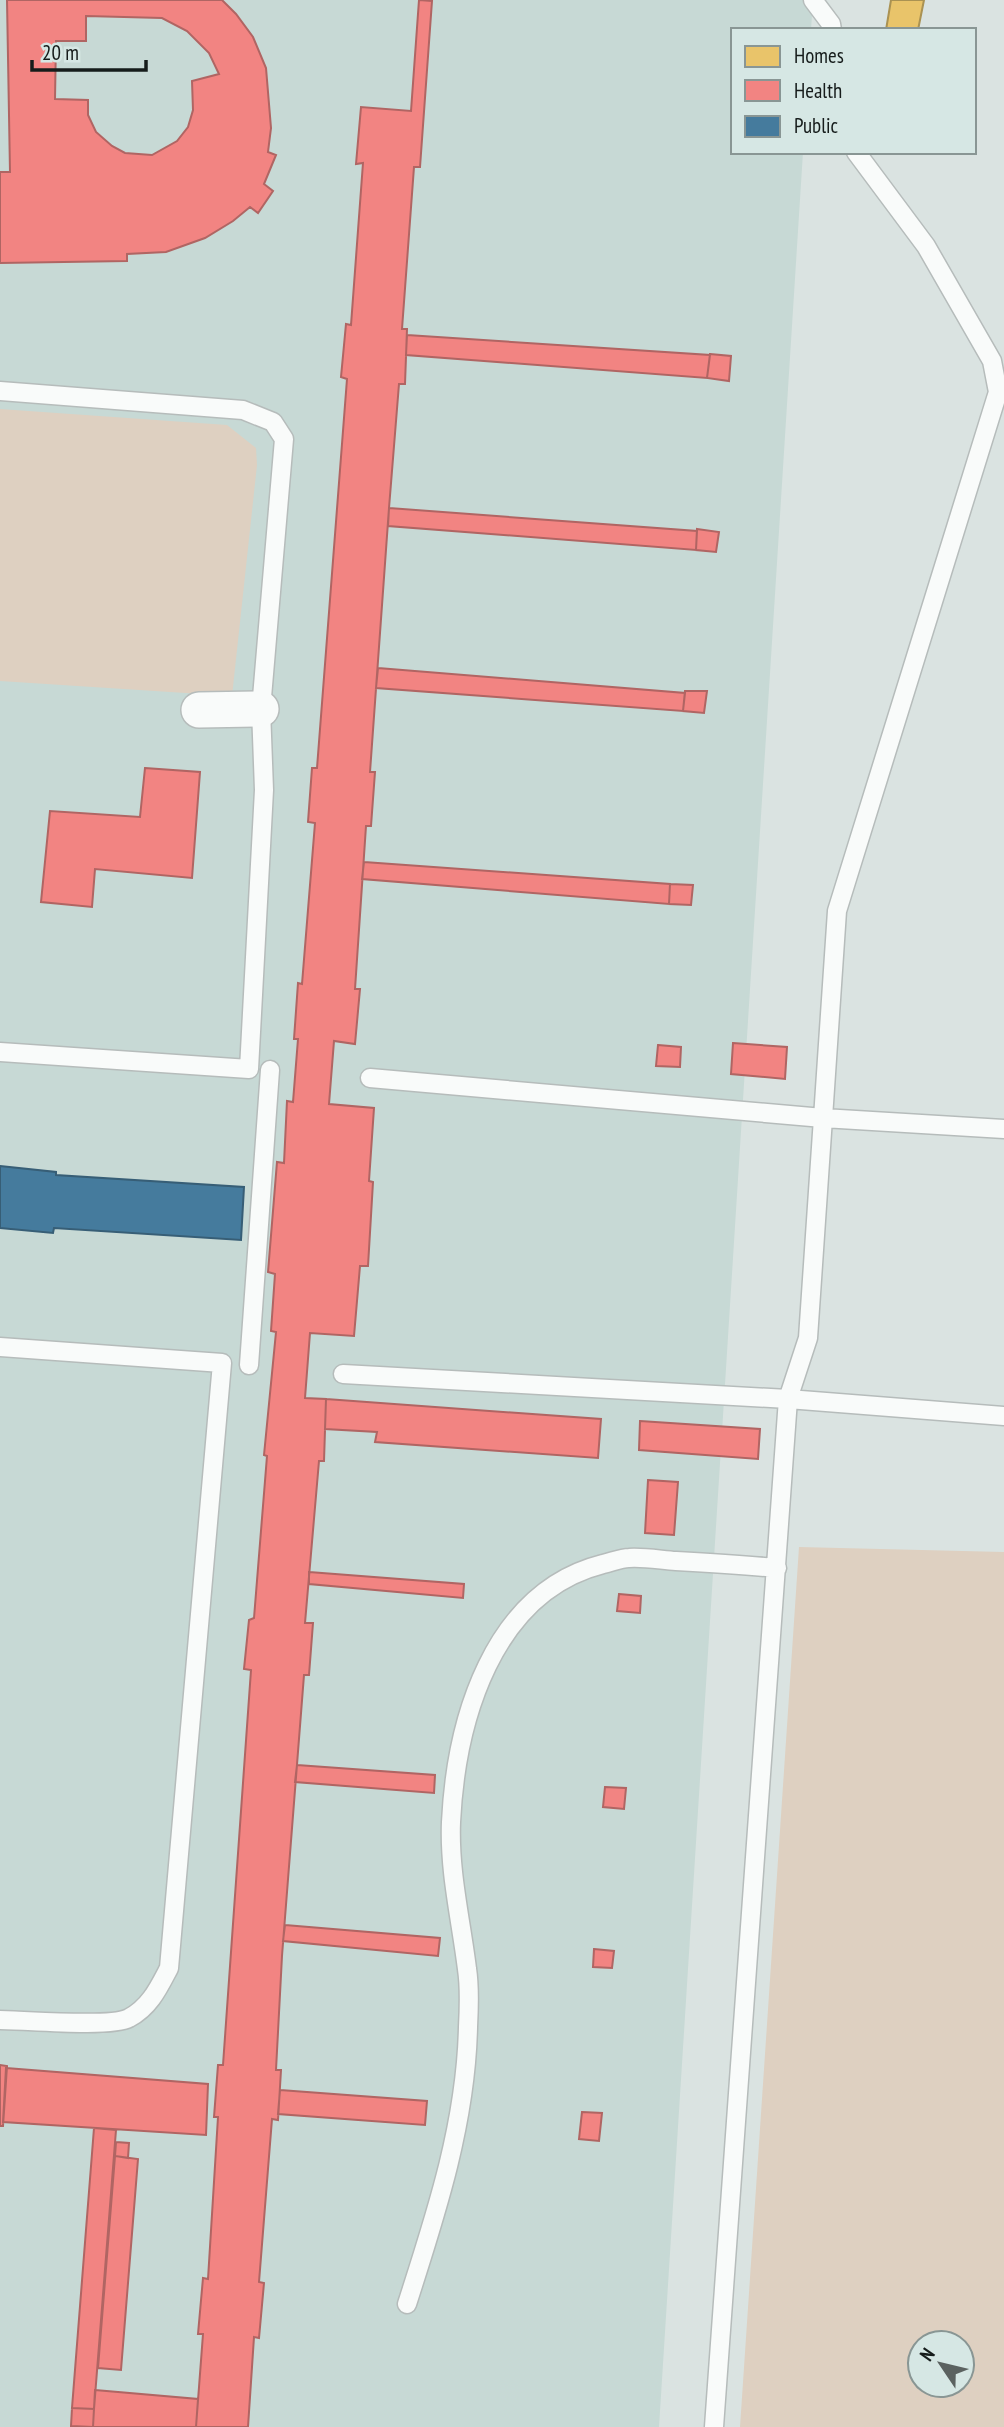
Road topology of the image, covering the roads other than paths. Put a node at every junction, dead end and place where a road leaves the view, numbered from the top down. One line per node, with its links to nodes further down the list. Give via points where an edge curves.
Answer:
1 (813, 0): 2 (lane)
2 (832, 28)
3 (857, 154): 10 (lane, via 926,246 992,361 998,392 837,911)
4 (0, 391): 5 (lane, via 243,410 273,422 284,439)
5 (261, 709): 6 (street); 7 (lane, via 264,790 249,1069)
6 (199, 710)
7 (0, 1052)
8 (270, 1070): 13 (lane)
9 (370, 1078): 10 (lane)
10 (823, 1118): 11 (lane); 15 (lane, via 808,1338)
11 (1004, 1129)
12 (0, 1347): 18 (lane, via 222,1363 169,1968 153,1998 128,2019 95,2023)
13 (249, 1365)
14 (343, 1374): 15 (lane)
15 (788, 1399): 16 (lane); 17 (lane)
16 (1004, 1416)
17 (777, 1568): 19 (lane, via 628,1558 580,1570 542,1593 494,1652 472,1698 461,1741 451,1823 453,1884 468,1973 461,2100 453,2155); 20 (lane)
18 (0, 2020)
19 (407, 2304)
20 (714, 2427)

